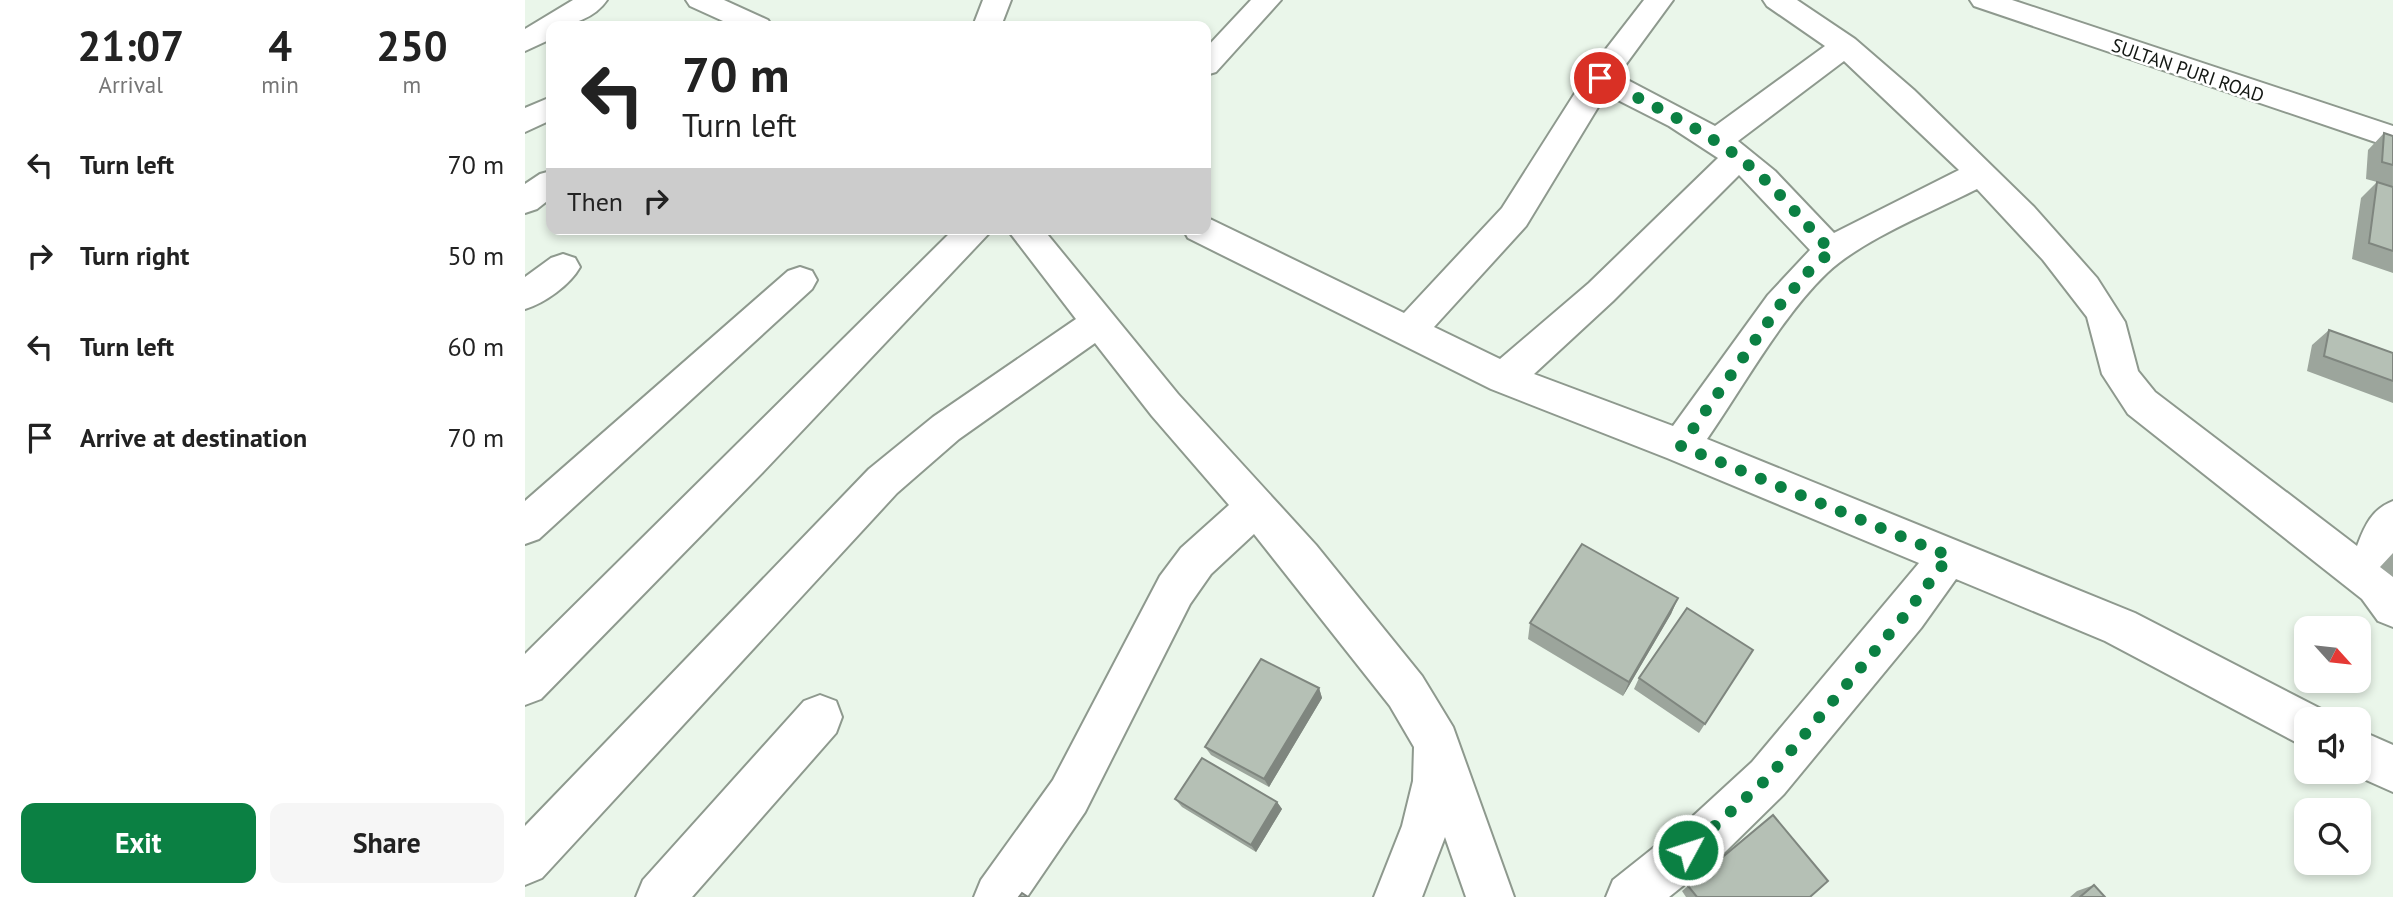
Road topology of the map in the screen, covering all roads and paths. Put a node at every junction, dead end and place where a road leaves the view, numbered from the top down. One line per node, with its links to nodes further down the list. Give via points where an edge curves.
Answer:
1 (593, 0): 8 (street)
2 (997, 0): 10 (street)
3 (1266, 0): 14 (street)
4 (1659, 0): 15 (street)
5 (1777, 0): 13 (street)
6 (1984, 0): 18 (street, SULTAN PURI ROAD)
7 (721, 3): 9 (street)
8 (559, 21)
9 (750, 21)
10 (989, 21)
11 (546, 29): 12 (street)
12 (525, 42)
13 (1845, 46): 19 (street); 20 (street, via 1890,83)
14 (1211, 60)
15 (1600, 78): 19 (street); 31 (street, via 1509,222)
16 (546, 110): 17 (street)
17 (525, 121)
18 (2393, 137)
19 (1727, 149): 26 (street, via 1755,171); 32 (street, via 1601,292)
20 (1981, 173): 26 (street); 38 (street, via 2027,220 2100,309 2115,338 2119,370 2152,414)
21 (546, 186): 22 (street)
22 (525, 201)
23 (1211, 234): 31 (street)
24 (969, 235): 39 (street)
25 (1029, 235): 30 (street)
26 (1832, 252): 33 (street, via 1815,264 1780,305)
27 (563, 267): 29 (street)
28 (800, 280): 36 (street)
29 (525, 296)
30 (1098, 322): 34 (street); 45 (street, via 946,428 883,481)
31 (1409, 330): 32 (street)
32 (1504, 378): 33 (street)
33 (1681, 446): 37 (street)
34 (1256, 506): 42 (street, via 1406,691); 47 (street, via 1196,561 1175,590 1069,796)
35 (2393, 519): 38 (street, via 2382,533 2370,569)
36 (525, 526)
37 (1949, 556): 41 (street, via 2120,627); 50 (street, via 1768,778 1708,835)
38 (2385, 596)
39 (525, 684)
40 (820, 717): 46 (street)
41 (2294, 719)
42 (1437, 743): 48 (street, via 1436,781 1426,826); 49 (street)
43 (2371, 758): 44 (street)
44 (2393, 769)
45 (525, 861)
46 (660, 897)
47 (998, 897)
48 (1398, 897)
49 (1490, 897)
50 (1630, 897)

